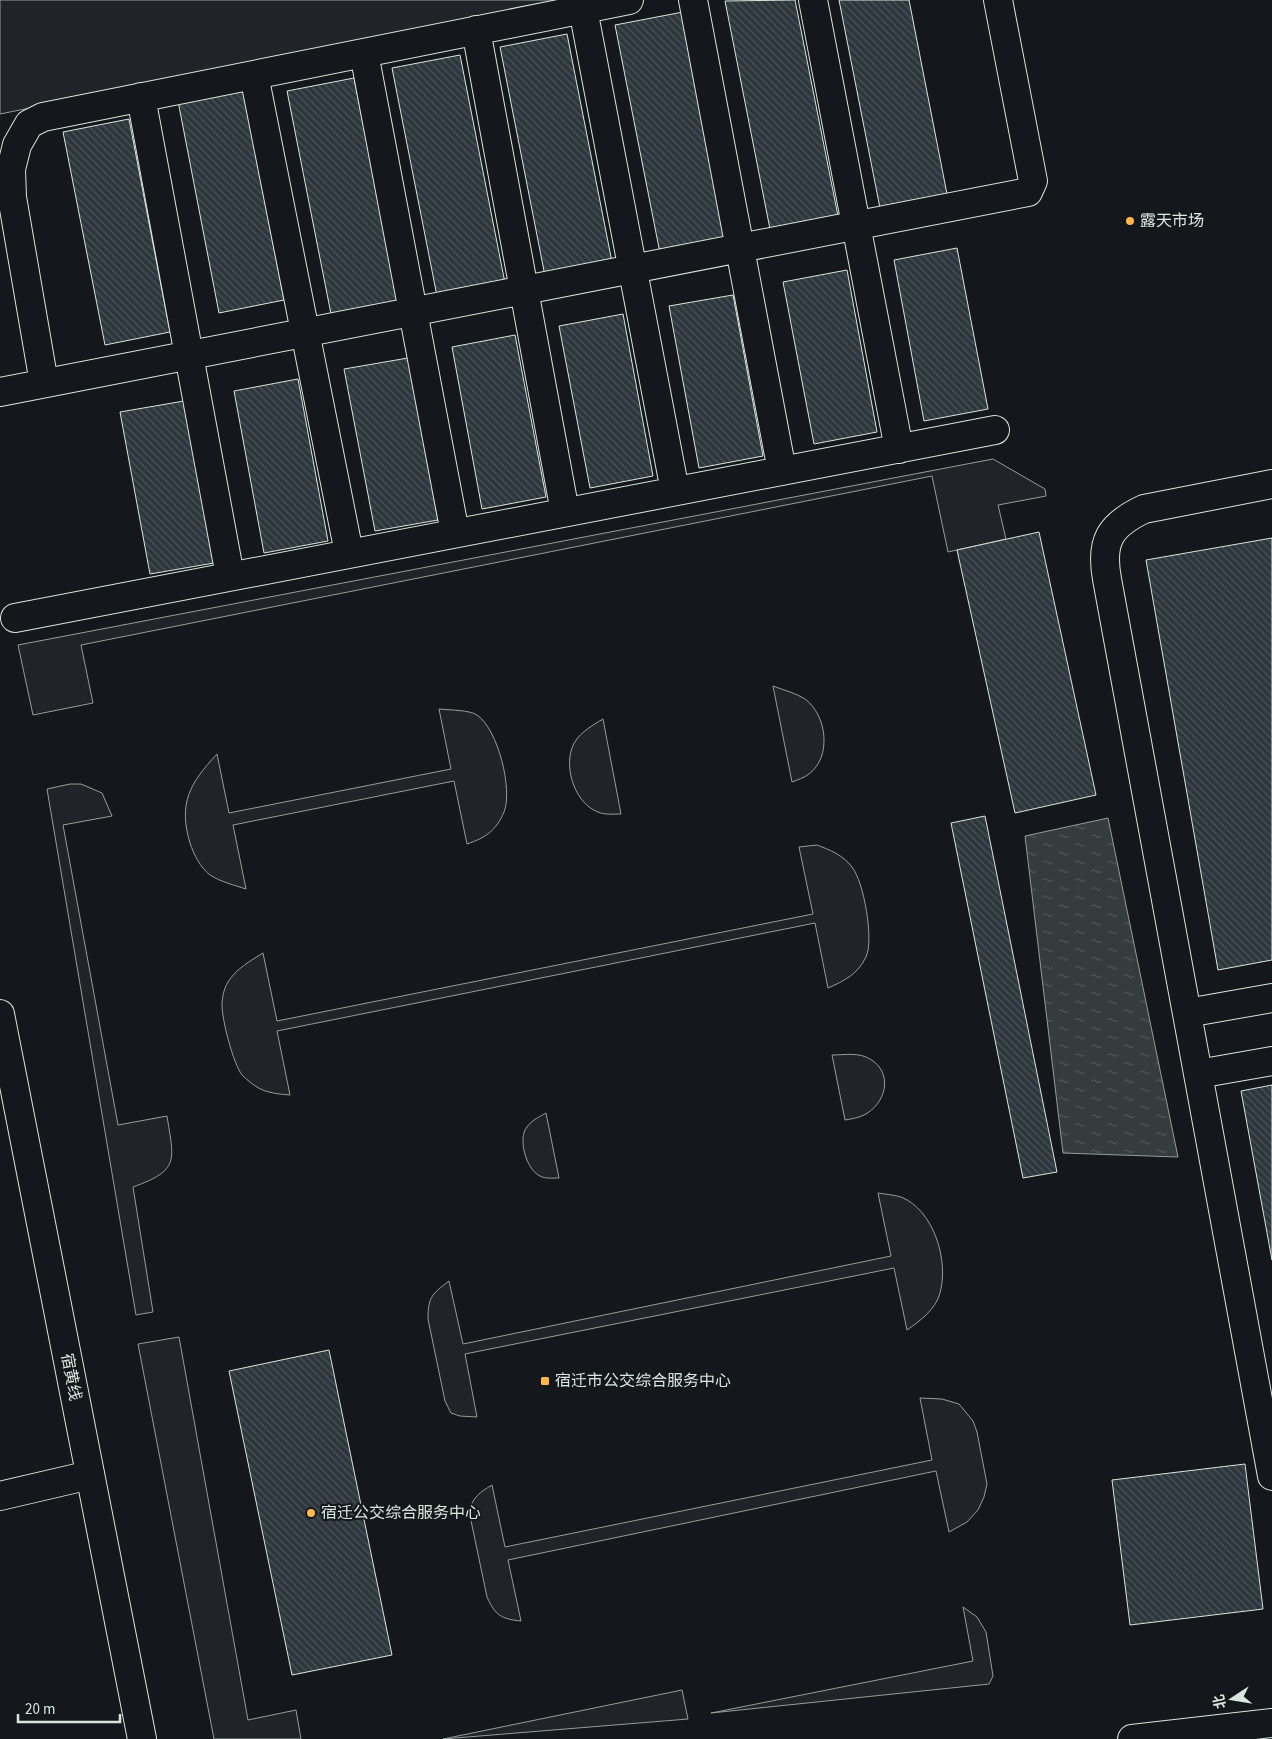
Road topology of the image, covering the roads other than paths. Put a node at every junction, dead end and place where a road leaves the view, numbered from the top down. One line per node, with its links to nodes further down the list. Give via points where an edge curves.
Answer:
1 (629, 0): 5 (main road)
2 (693, 0): 12 (main road)
3 (813, 0): 11 (main road)
4 (998, 0): 11 (main road, via 1033,181 1028,192)
5 (583, 9): 6 (main road); 13 (main road)
6 (476, 30): 7 (main road); 14 (main road)
7 (364, 53): 8 (main road); 15 (main road)
8 (254, 75): 9 (main road); 16 (main road)
9 (141, 97): 10 (main road, via 43,117 29,124 17,145 12,169); 17 (main road)
10 (8, 225): 18 (main road)
11 (857, 226): 12 (main road); 21 (main road)
12 (740, 248): 13 (main road); 22 (main road)
13 (632, 269): 14 (main road); 24 (main road)
14 (524, 290): 15 (main road); 25 (main road)
15 (413, 312): 16 (main road); 26 (main road)
16 (305, 333): 17 (main road); 27 (main road)
17 (189, 356): 18 (main road); 28 (main road)
18 (44, 383): 19 (main road)
19 (0, 392)
20 (995, 430): 21 (main road)
21 (899, 448): 22 (main road)
22 (782, 471): 24 (main road)
23 (1272, 484): 31 (main road, via 1144,509 1118,526 1106,542 1104,554)
24 (675, 491): 25 (main road)
25 (565, 512): 26 (main road)
26 (455, 533): 27 (main road)
27 (349, 553): 28 (main road)
28 (230, 576): 29 (main road)
29 (15, 618)
30 (1272, 998): 31 (main road)
31 (1187, 1013): 34 (main road)
32 (0, 1014): 36 (main road, 宿黄线)
33 (1272, 1061): 34 (main road)
34 (1198, 1074): 35 (main road)
35 (1271, 1470)
36 (90, 1475): 37 (main road); 39 (main road, 宿黄线)
37 (0, 1496)
38 (1272, 1723): 40 (main road)
39 (142, 1739)
40 (1132, 1739)

